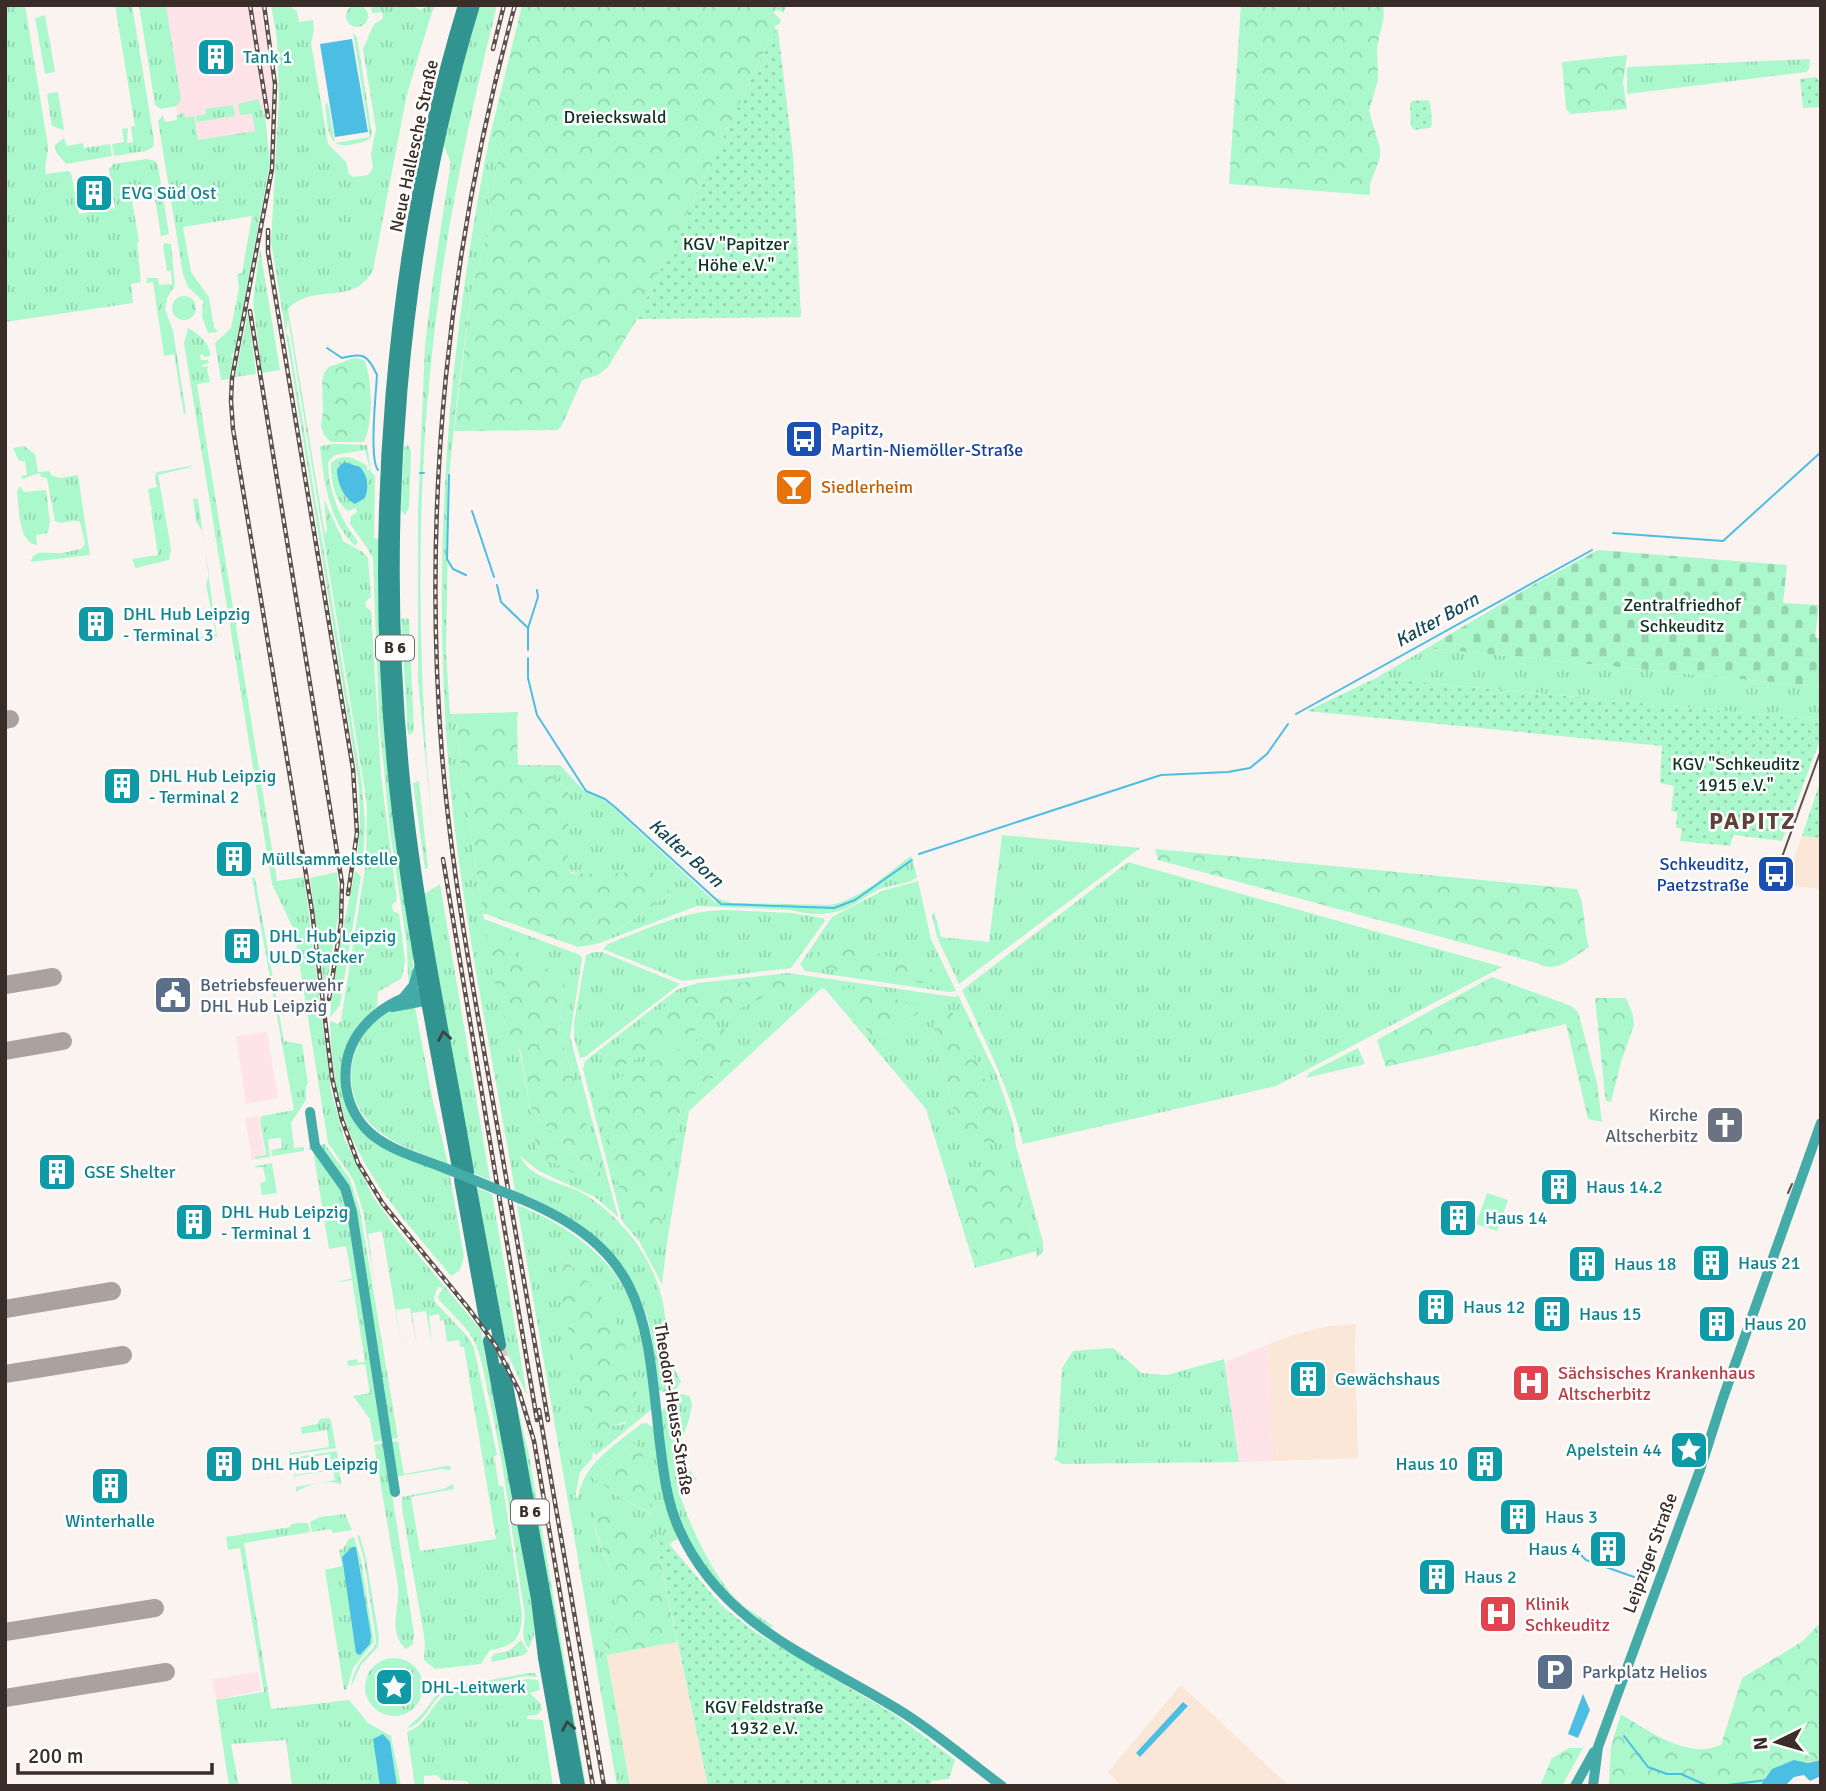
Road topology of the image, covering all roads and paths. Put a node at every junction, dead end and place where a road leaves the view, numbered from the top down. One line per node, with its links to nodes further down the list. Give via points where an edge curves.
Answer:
1 (464, 5): 3 (main road, Neue Hallesche Straße / B 6, via 430,140)
2 (474, 5): 3 (main road, Neue Hallesche Straße / B 6)
3 (408, 295): 4 (main road, B 6, via 391,403 384,602 396,795); 5 (main road, B 6, via 394,599 404,781)
4 (421, 965): 5 (main road, B 6); 6 (street)
5 (431, 995): 6 (street, Theodor-Heuss-Straße); 7 (street); 10 (main road, B 6)
6 (404, 997): 7 (street, Theodor-Heuss-Straße)
7 (382, 1009): 10 (street, Theodor-Heuss-Straße, via 367,1021 351,1046 345,1075 350,1104 376,1138)
8 (310, 1112): 13 (street, via 315,1146 345,1188 352,1212)
9 (1821, 1123): 14 (street, Leipziger Straße)
10 (461, 1175): 11 (main road, B 6); 18 (main road, B 6, via 494,1343); 20 (street, Theodor-Heuss-Straße, bridge, via 556,1215 587,1235 615,1265 643,1319 664,1479 678,1528 699,1569 729,1603 768,1633 901,1711)
11 (486, 1325)
12 (504, 1368): 19 (main road, B 6, one-way to 12)
13 (396, 1492)
14 (1609, 1718): 15 (street, Leipziger Straße); 17 (street, Leipziger Straße)
15 (1598, 1747): 16 (street, Leipziger Straße); 17 (street, Leipziger Straße)
16 (1582, 1773): 17 (street); 21 (street, Leipziger Straße)
17 (1597, 1779): 21 (street)
18 (567, 1786)
19 (579, 1786)
20 (1002, 1786)
21 (1577, 1786)

